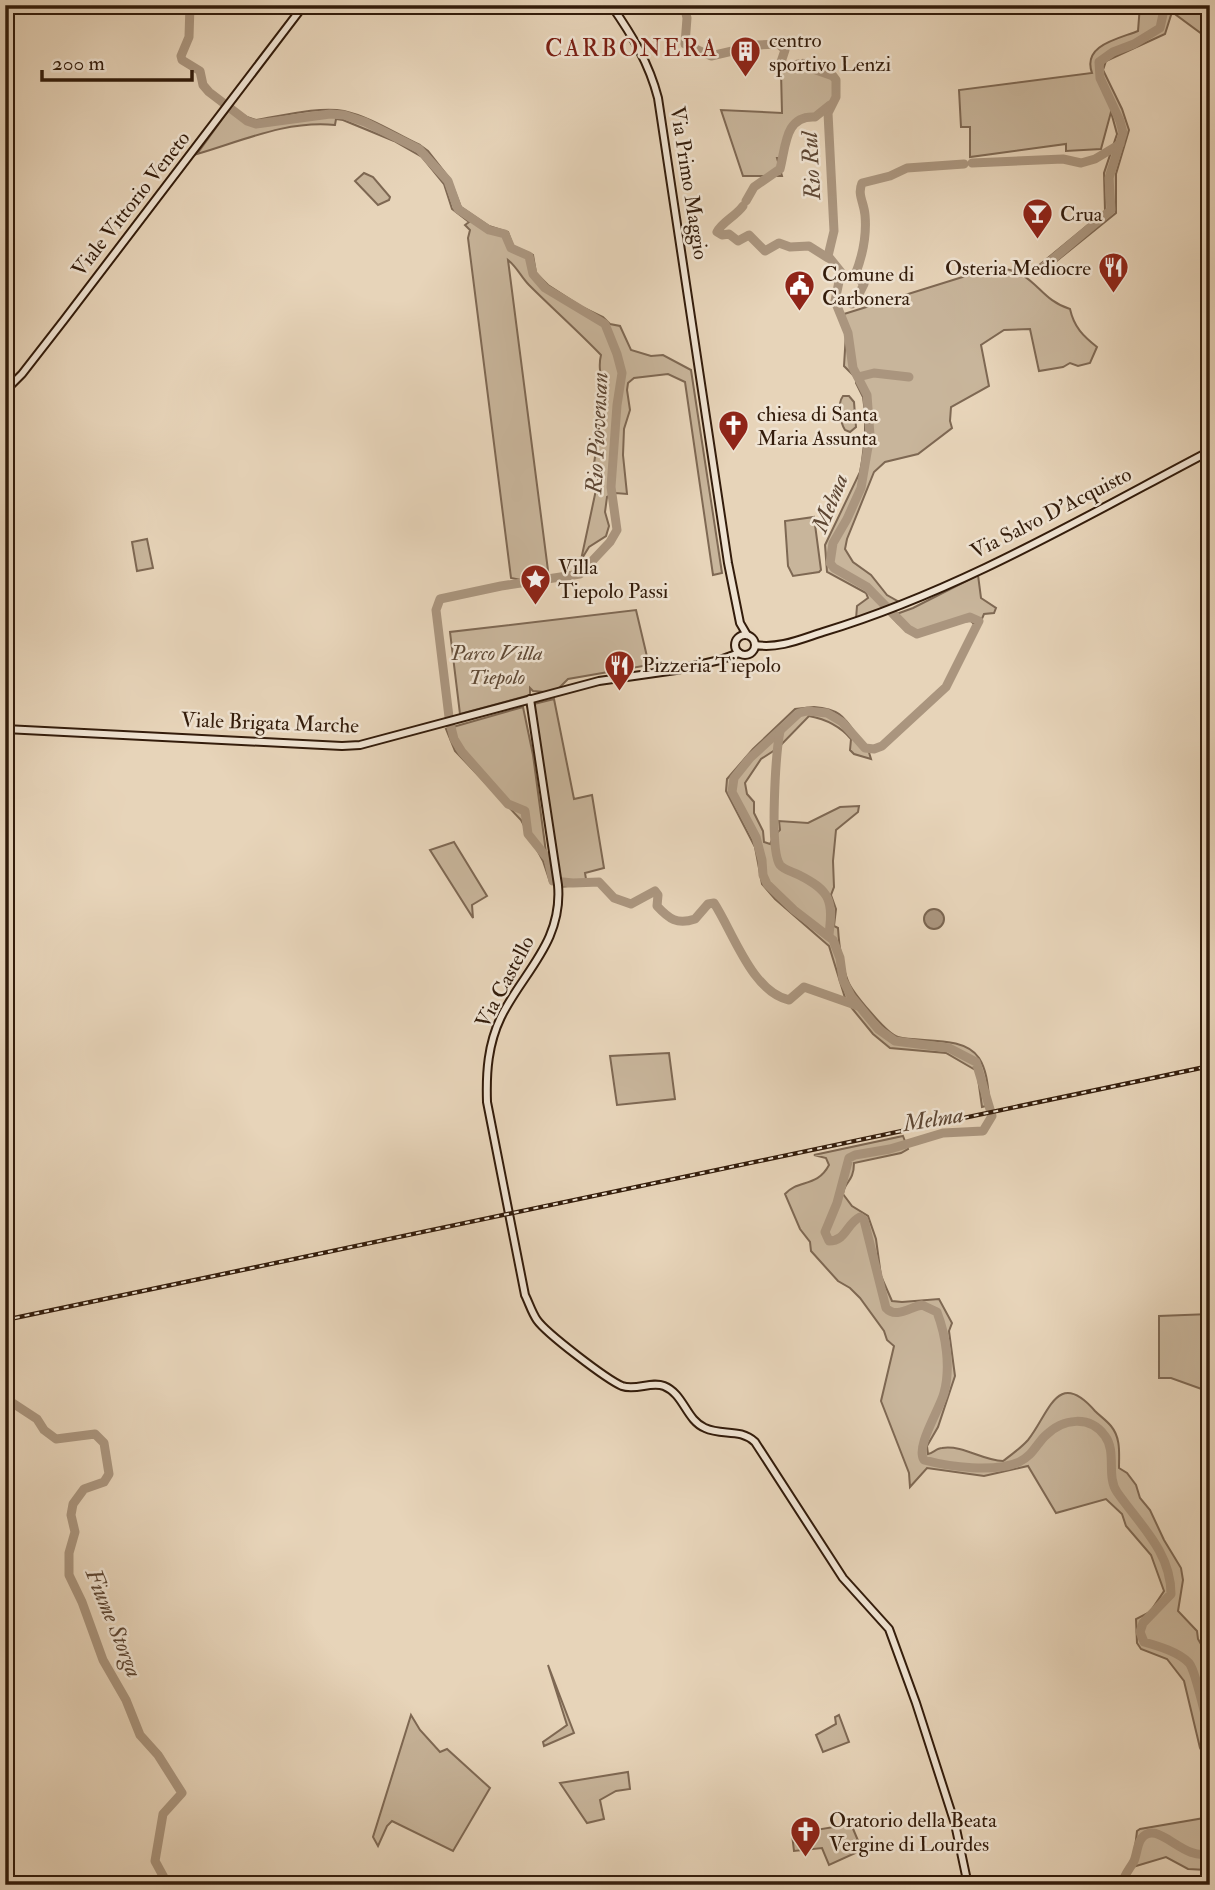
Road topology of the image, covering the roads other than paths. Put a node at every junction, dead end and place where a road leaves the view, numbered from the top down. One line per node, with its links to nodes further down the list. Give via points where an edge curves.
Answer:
1 (304, 5): 3 (street, Viale Vittorio Veneto)
2 (611, 5): 5 (street, Via Primo Maggio, via 638,46 658,98 717,499)
3 (5, 391)
4 (1210, 451): 6 (street, Via Salvo D'Acquisto, via 1037,542 908,603 777,646)
5 (743, 637): 6 (street, via 753,638); 7 (street, Via Primo Maggio)
6 (755, 648): 7 (street, Viale Brigata Marche, via 747,655)
7 (736, 652): 8 (street, Viale Brigata Marche, via 676,670 599,681)
8 (530, 699): 9 (street, Viale Brigata Marche, via 360,745); 10 (street, Via Castello, via 559,908 542,953 498,1024 486,1073 486,1102 525,1295 537,1320 624,1387 665,1386 676,1393 700,1426 739,1432 755,1442 843,1578 890,1629 955,1824)
9 (5, 729)
10 (968, 1885)

